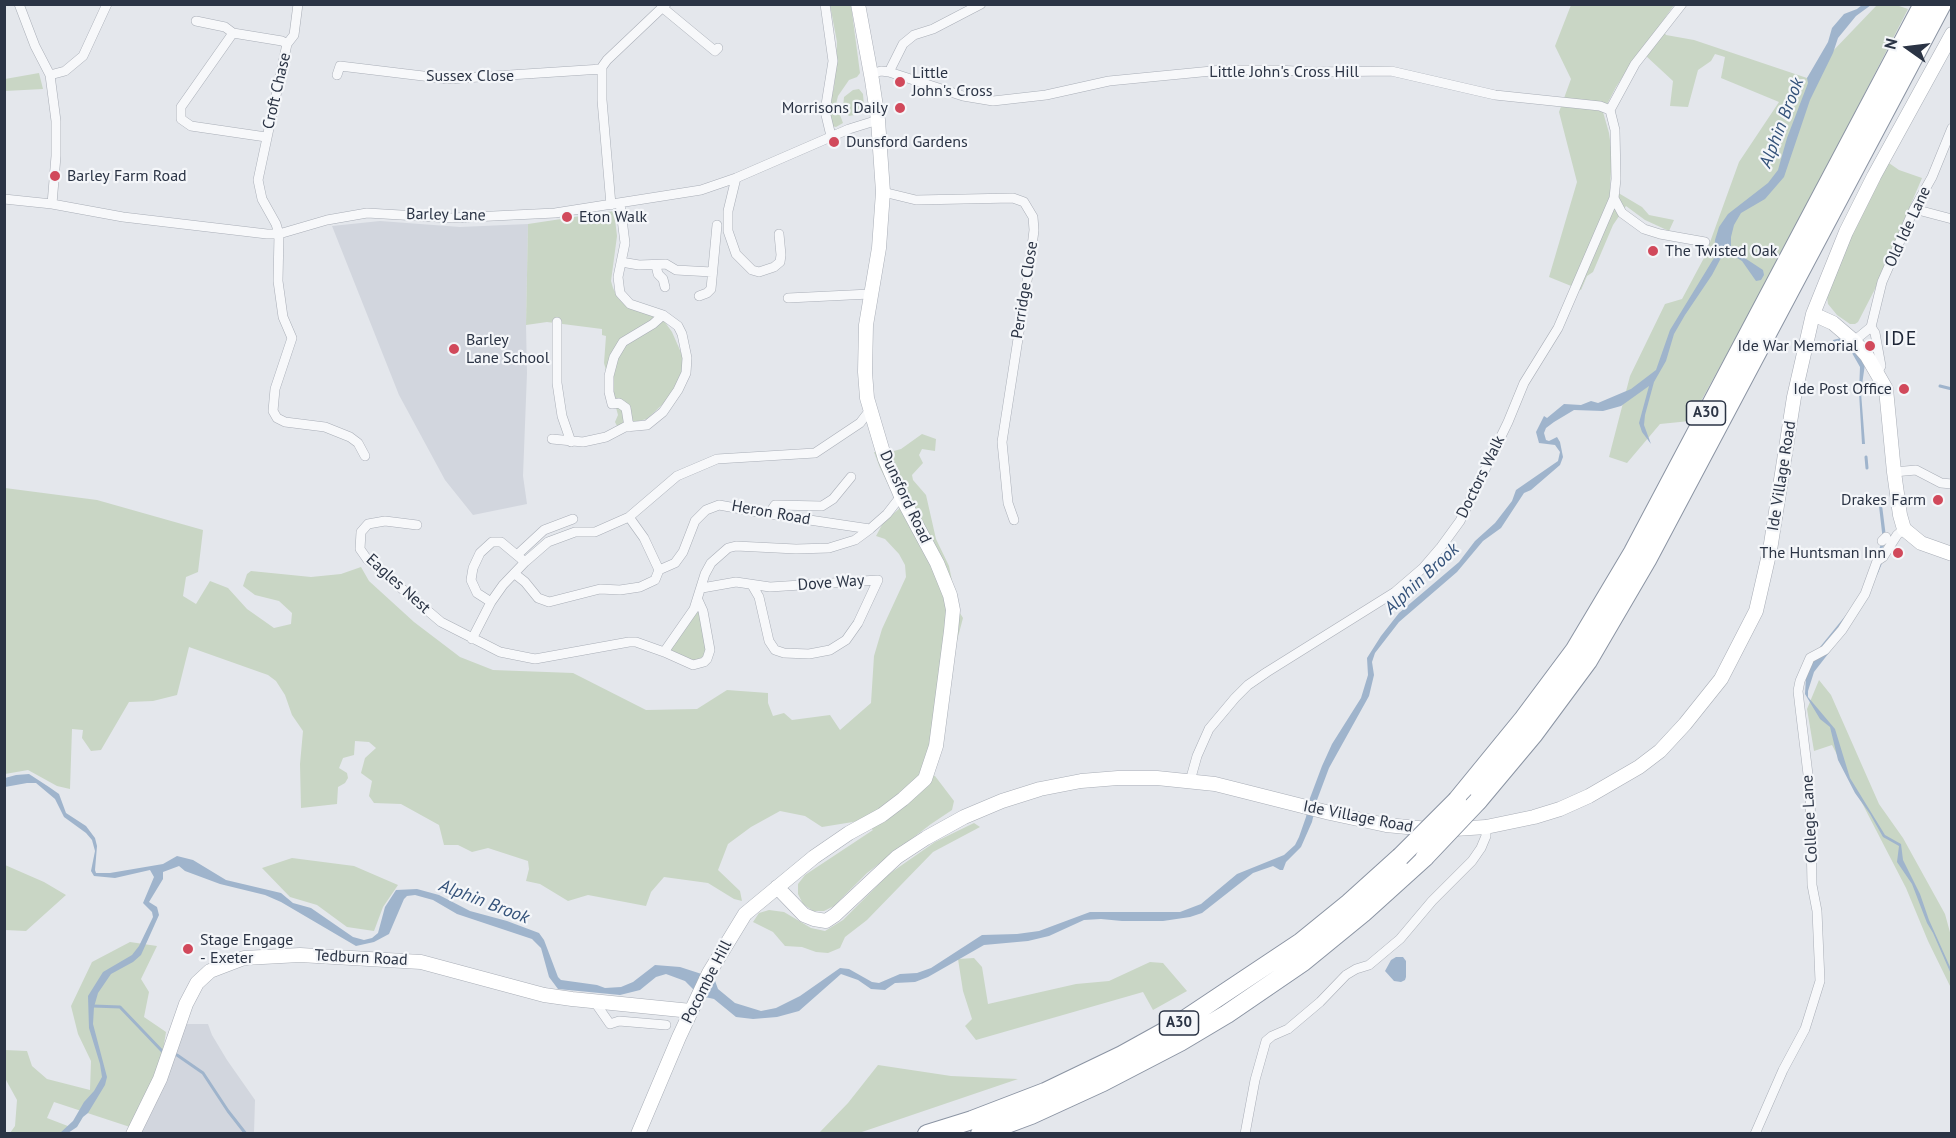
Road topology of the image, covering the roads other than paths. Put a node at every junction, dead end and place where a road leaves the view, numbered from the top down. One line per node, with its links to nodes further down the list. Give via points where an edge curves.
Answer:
1 (19, 4): 20 (street)
2 (107, 4): 20 (street, via 83,56 65,71)
3 (298, 4): 14 (street, Croft Chase, via 294,35)
4 (825, 4): 24 (street, via 833,61 825,111)
5 (858, 4): 19 (street, Dunsford Road)
6 (981, 4): 18 (street, via 914,35 903,44)
7 (1682, 4): 21 (street, via 1635,64)
8 (1923, 4): 88 (highway, A30, bridge, via 1634,552 1574,651 1457,800 1400,857 1301,942 1178,1024 1045,1092)
9 (1942, 4): 89 (highway, A30, bridge, via 1647,560 1588,661 1478,801 1425,857 1363,913 1303,962 1227,1014 1103,1082 1031,1116)
10 (664, 6): 15 (street); 17 (street)
11 (196, 21): 12 (street, Croft Chase, via 225,27)
12 (233, 33): 14 (street, Croft Chase); 25 (street, Croft Chase, via 181,107 181,119 190,126)
13 (1952, 34): 47 (street, Ide Village Road, via 1846,232)
14 (287, 44): 25 (street, Croft Chase)
15 (714, 53)
16 (340, 66): 17 (street, Sussex Close, via 448,79)
17 (602, 69): 31 (street)
18 (890, 72): 19 (street, Little John's Cross Hill); 21 (street, Little John's Cross Hill, via 963,96 993,101 1046,95 1108,81 1222,70 1390,71 1495,95)
19 (871, 74): 22 (street, Dunsford Road)
20 (50, 75): 30 (street, via 56,121)
21 (1610, 110): 28 (street, via 1615,130)
22 (878, 120): 24 (street, Barley Lane); 27 (street, Dunsford Road)
23 (1952, 128): 32 (street, Old Ide Lane)
24 (831, 136): 26 (street, Barley Lane)
25 (266, 137): 37 (street, Croft Chase, via 258,180 262,199)
26 (736, 178): 31 (street, Barley Lane, via 701,189); 38 (street, via 728,227 736,255 752,270 774,267 781,255)
27 (883, 192): 44 (street, Dunsford Road, via 879,248); 65 (street, Perridge Close, via 916,200 1013,198 1024,202 1033,218 1031,255 1002,442 1008,503)
28 (1614, 198): 33 (street); 34 (street)
29 (4, 199): 30 (street, Barley Lane)
30 (52, 204): 37 (street, Barley Lane, via 123,217)
31 (615, 204): 37 (street, Barley Lane, via 555,213 462,217 367,213); 40 (street, via 625,243)
32 (1914, 209): 35 (street); 50 (street, Old Ide Lane, via 1882,282)
33 (1622, 213): 34 (street); 39 (street, via 1652,232)
34 (1606, 216): 79 (street, Doctors Walk, via 1558,328 1524,383 1460,521 1441,547 1395,592 1248,685 1234,698 1209,729)
35 (1952, 219)
36 (717, 225): 42 (street)
37 (279, 234): 57 (street, via 278,281 292,338 273,411 285,422 325,428 350,438)
38 (778, 234)
39 (1705, 242)
40 (621, 262): 41 (street); 48 (street, via 618,283 624,300)
41 (656, 265): 42 (street); 43 (street)
42 (712, 272): 45 (street, via 710,291)
43 (665, 287)
44 (870, 294): 46 (street); 53 (street, Dunsford Road, via 865,372)
45 (699, 296)
46 (788, 298)
47 (1813, 314): 51 (street, via 1833,323); 80 (street, Ide Village Road, via 1794,397 1756,611 1721,679 1660,751 1617,781 1560,809)
48 (663, 315): 54 (street, via 623,342 614,357 609,393 612,404 626,408); 54 (street, via 682,334 686,373 663,412 647,424)
49 (556, 322): 56 (street, via 556,381)
50 (1871, 327): 51 (street); 52 (street, Old Ide Lane, via 1881,366)
51 (1854, 340): 52 (street)
52 (1877, 373): 58 (street, via 1886,389)
53 (870, 410): 61 (street, Dunsford Road, via 885,459); 63 (street, via 860,423 815,453 717,459 677,476)
54 (629, 427): 56 (street, via 592,440)
55 (552, 439): 56 (street)
56 (571, 442)
57 (365, 456)
58 (1894, 472): 60 (street, via 1916,470 1941,483); 68 (street)
59 (851, 477): 62 (street, via 822,506 776,505)
60 (1952, 484)
61 (902, 496): 67 (street); 81 (street, Dunsford Road, via 950,595 952,610 936,746 925,779 882,815)
62 (769, 514): 67 (street, Heron Road); 71 (street, Heron Road, via 725,504 706,510 695,521 675,563)
63 (629, 517): 70 (street, via 594,531 553,539); 71 (street)
64 (573, 519): 70 (street, via 544,530)
65 (1014, 520)
66 (417, 525): 77 (street, Eagles Nest, via 385,520 368,524 361,532 360,549 441,622)
67 (870, 529): 74 (street, via 855,540 829,548 736,546 711,562)
68 (1904, 529): 69 (street, via 1925,545); 91 (street, College Lane, via 1877,561 1865,594 1842,630 1825,650 1810,658 1800,681 1820,981 1805,1029)
69 (1952, 554)
70 (521, 558): 72 (street); 76 (street, via 496,541 480,553 471,580 477,593)
71 (659, 570): 72 (street, Heron Road, via 655,580 640,587 600,589 549,602 538,598)
72 (515, 574): 76 (street)
73 (752, 585): 73 (street, Dove Way, via 775,650 809,654 830,650 846,640 878,580); 74 (street, Dove Way, via 736,582)
74 (702, 588): 75 (street)
75 (698, 600): 78 (street); 78 (street, via 710,650 707,658 693,665)
76 (490, 602): 77 (street)
77 (472, 639): 78 (street, via 526,659 545,659 629,642)
78 (664, 652)
79 (1190, 781): 80 (street, Ide Village Road, via 1386,825 1439,830); 82 (street, Ide Village Road, via 1118,777 1040,789 1002,801 963,818 897,857 826,921 804,915)
80 (1486, 826): 90 (street, via 1486,836 1472,861 1400,939 1369,965 1346,975 1288,1029 1266,1041)
81 (814, 857): 82 (street, Pocombe Hill)
82 (777, 887): 84 (street, Pocombe Hill, via 745,914 709,973)
83 (594, 1001): 84 (street, Tedburn Road); 85 (street, via 610,1024); 86 (street, Tedburn Road, via 544,994 421,962 300,955 244,958 210,971 197,983)
84 (692, 1011): 87 (street, Pocombe Hill)
85 (666, 1025)
86 (139, 1131)
87 (638, 1134)
88 (927, 1134)
89 (980, 1134)
90 (1245, 1134)
91 (1755, 1134)

